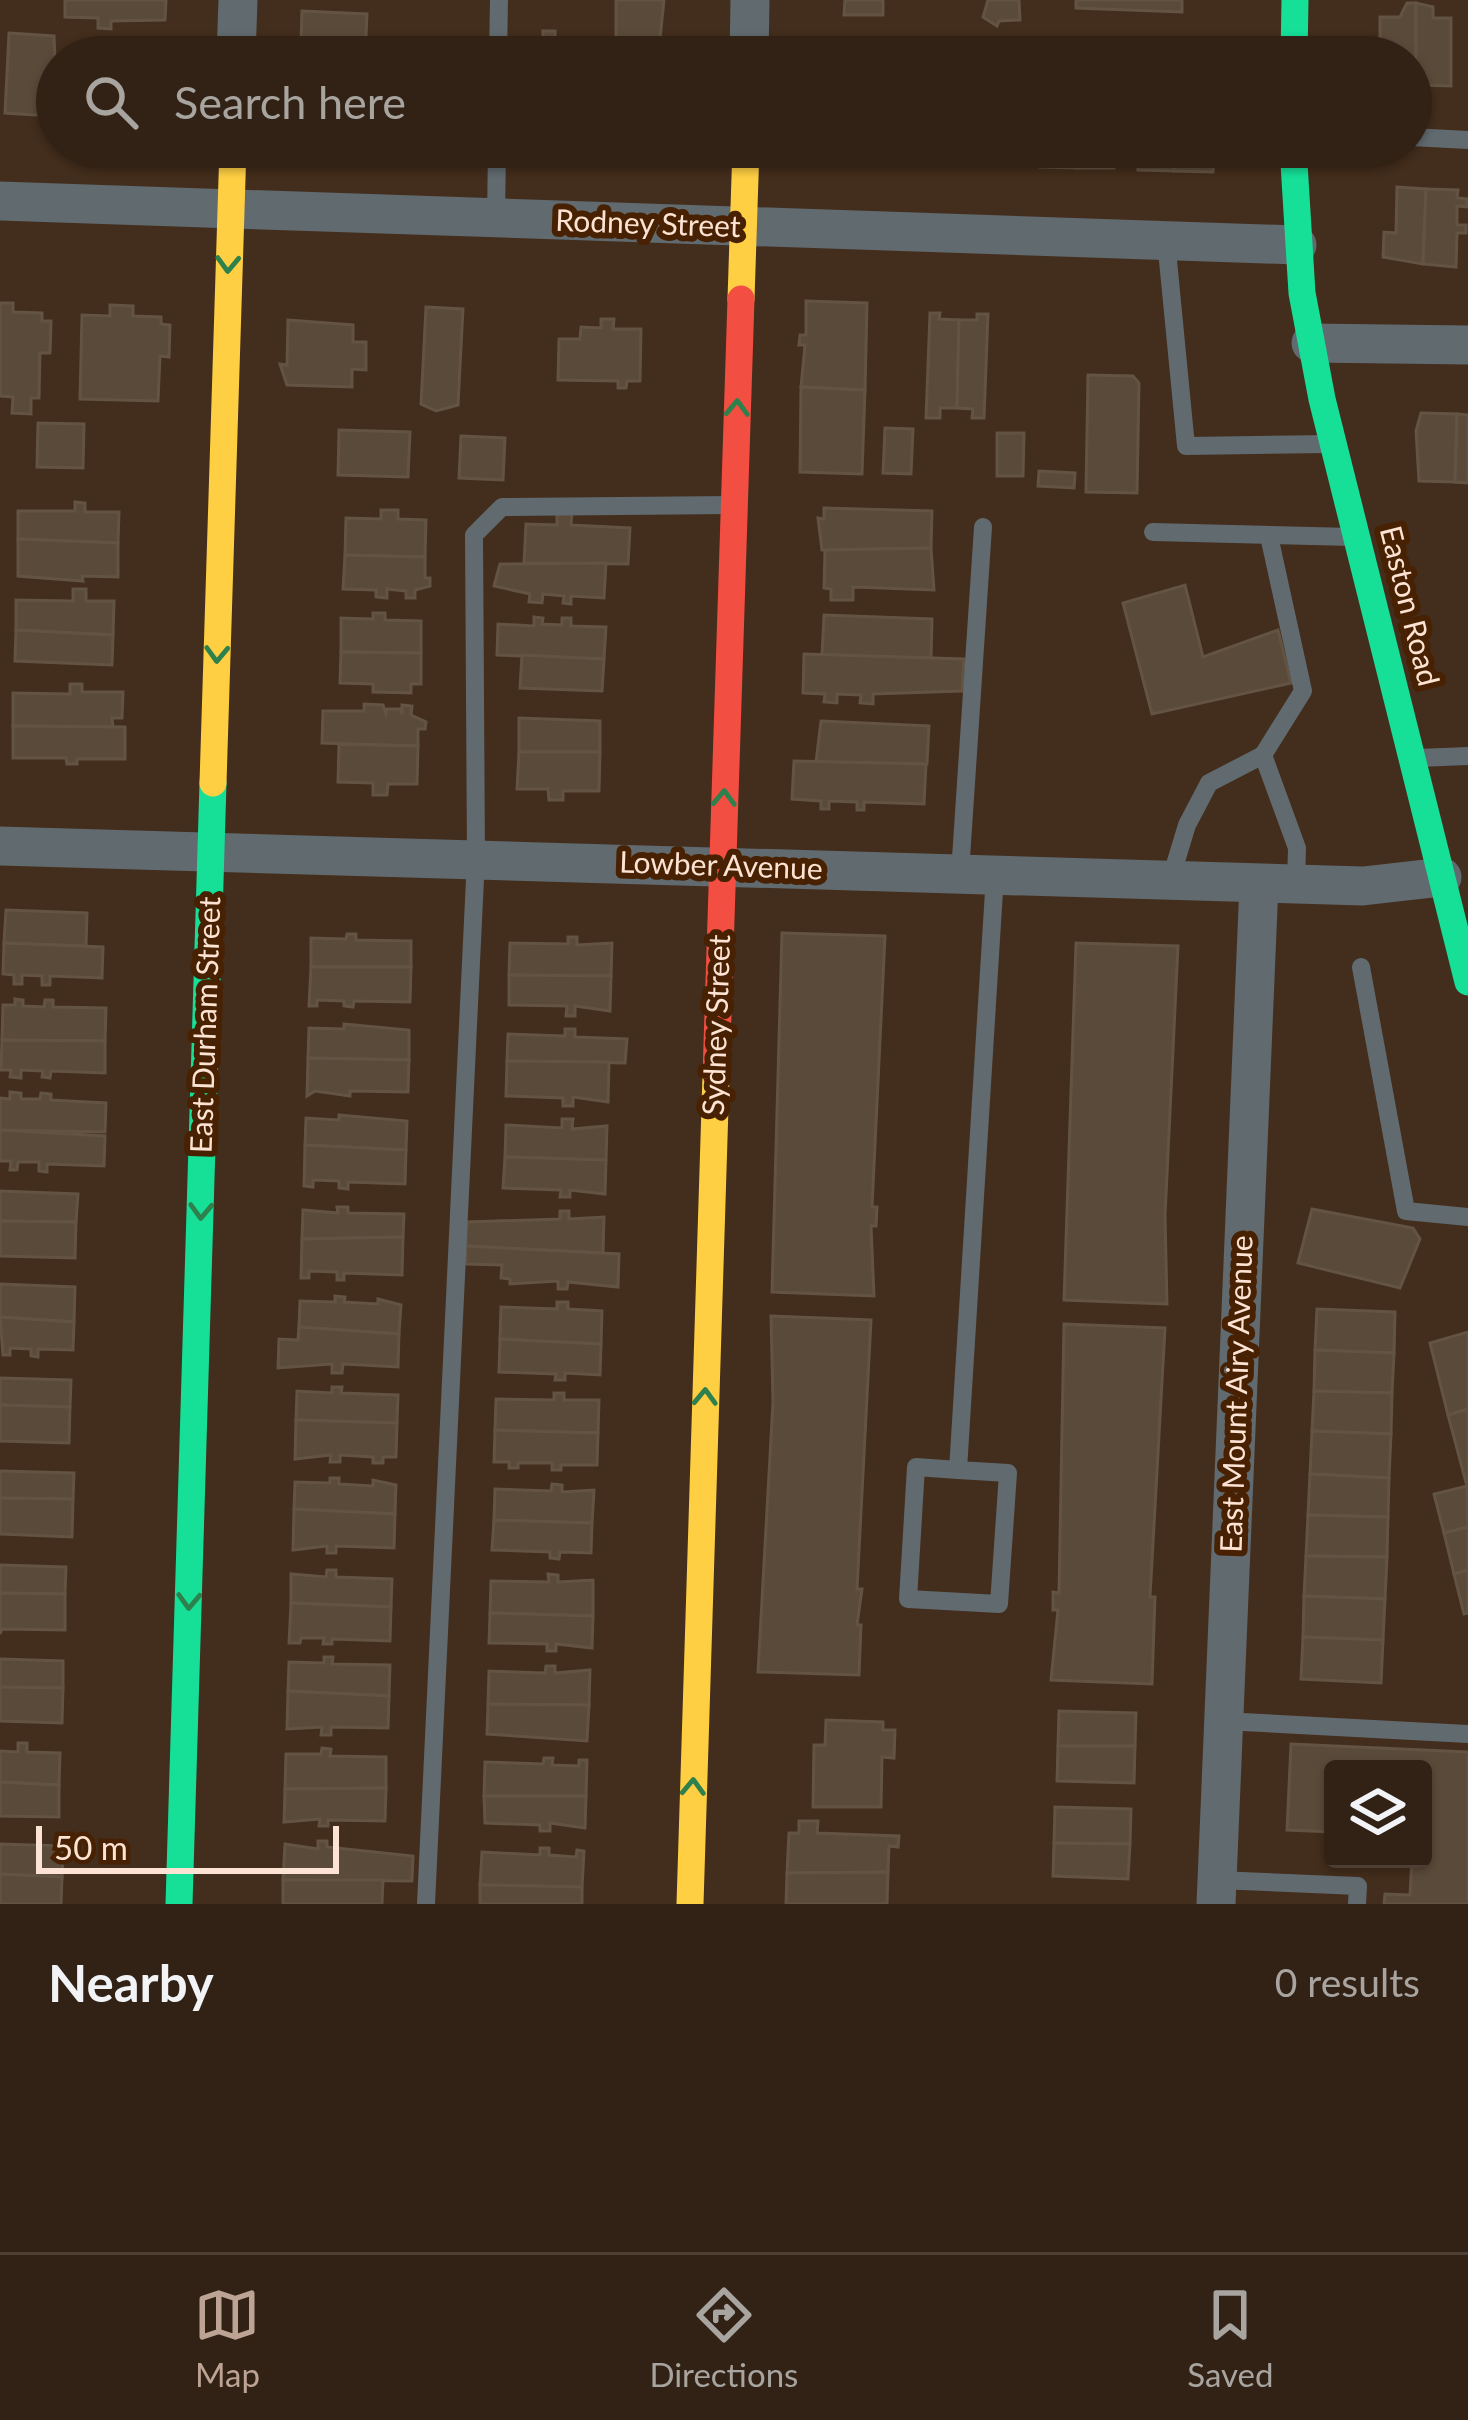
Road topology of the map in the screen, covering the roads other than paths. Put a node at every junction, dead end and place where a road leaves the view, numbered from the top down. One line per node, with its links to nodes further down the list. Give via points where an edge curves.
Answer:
1 (238, 0): 5 (street)
2 (499, 0): 6 (lane)
3 (750, 0): 7 (street)
4 (1295, 0): 8 (street)
5 (237, 36)
6 (498, 36)
7 (749, 36)
8 (1294, 36)
9 (1432, 138): 10 (lane)
10 (1468, 140)
11 (232, 168): 16 (street, East Durham Street)
12 (497, 168): 17 (lane)
13 (745, 168): 18 (street, Sydney Street)
14 (1294, 168): 20 (street)
15 (0, 201): 16 (street, Rodney Street)
16 (230, 212): 17 (street, Rodney Street); 33 (street, East Durham Street, one-way to 33)
17 (496, 218): 18 (street, Rodney Street)
18 (743, 228): 19 (street, Rodney Street); 24 (street, Sydney Street, one-way to 18)
19 (1166, 240): 20 (street, Rodney Street); 23 (lane, via 1186,446)
20 (1297, 245): 21 (street, Easton Road)
21 (1311, 344): 22 (street); 23 (street, Easton Road)
22 (1468, 344)
23 (1334, 444): 28 (street, Easton Road)
24 (733, 506): 34 (lane, via 502,507 474,535); 35 (street, Sydney Street, one-way to 24)
25 (983, 527): 36 (lane)
26 (1153, 532): 27 (lane)
27 (1269, 536): 28 (lane); 29 (lane, via 1303,691)
28 (1358, 537): 31 (street, Easton Road)
29 (1263, 754): 38 (lane, via 1210,783); 39 (lane, via 1297,848)
30 (1468, 756): 31 (lane)
31 (1414, 758): 37 (street, Easton Road)
32 (0, 846): 33 (street, Lowber Avenue)
33 (212, 854): 34 (street, Lowber Avenue); 47 (street, East Durham Street, one-way to 47)
34 (476, 858): 35 (street, Lowber Avenue); 48 (lane)
35 (722, 867): 36 (street, Lowber Avenue); 49 (street, Sydney Street, one-way to 35)
36 (978, 874): 38 (street, Lowber Avenue); 43 (lane)
37 (1442, 878): 39 (street, Lowber Avenue); 41 (street, Easton Road)
38 (1170, 880): 39 (street, Lowber Avenue)
39 (1278, 884): 44 (street, East Mount Airy Avenue)
40 (1361, 967): 42 (lane, via 1406,1211)
41 (1468, 982)
42 (1468, 1217)
43 (958, 1470): 43 (lane, via 916,1467 908,1599 999,1604 1008,1473)
44 (1223, 1721): 45 (lane); 46 (street, East Mount Airy Avenue)
45 (1468, 1735)
46 (1217, 1892): 50 (lane, via 1358,1886)
47 (179, 1904)
48 (426, 1904)
49 (690, 1904)
50 (1357, 1904)

